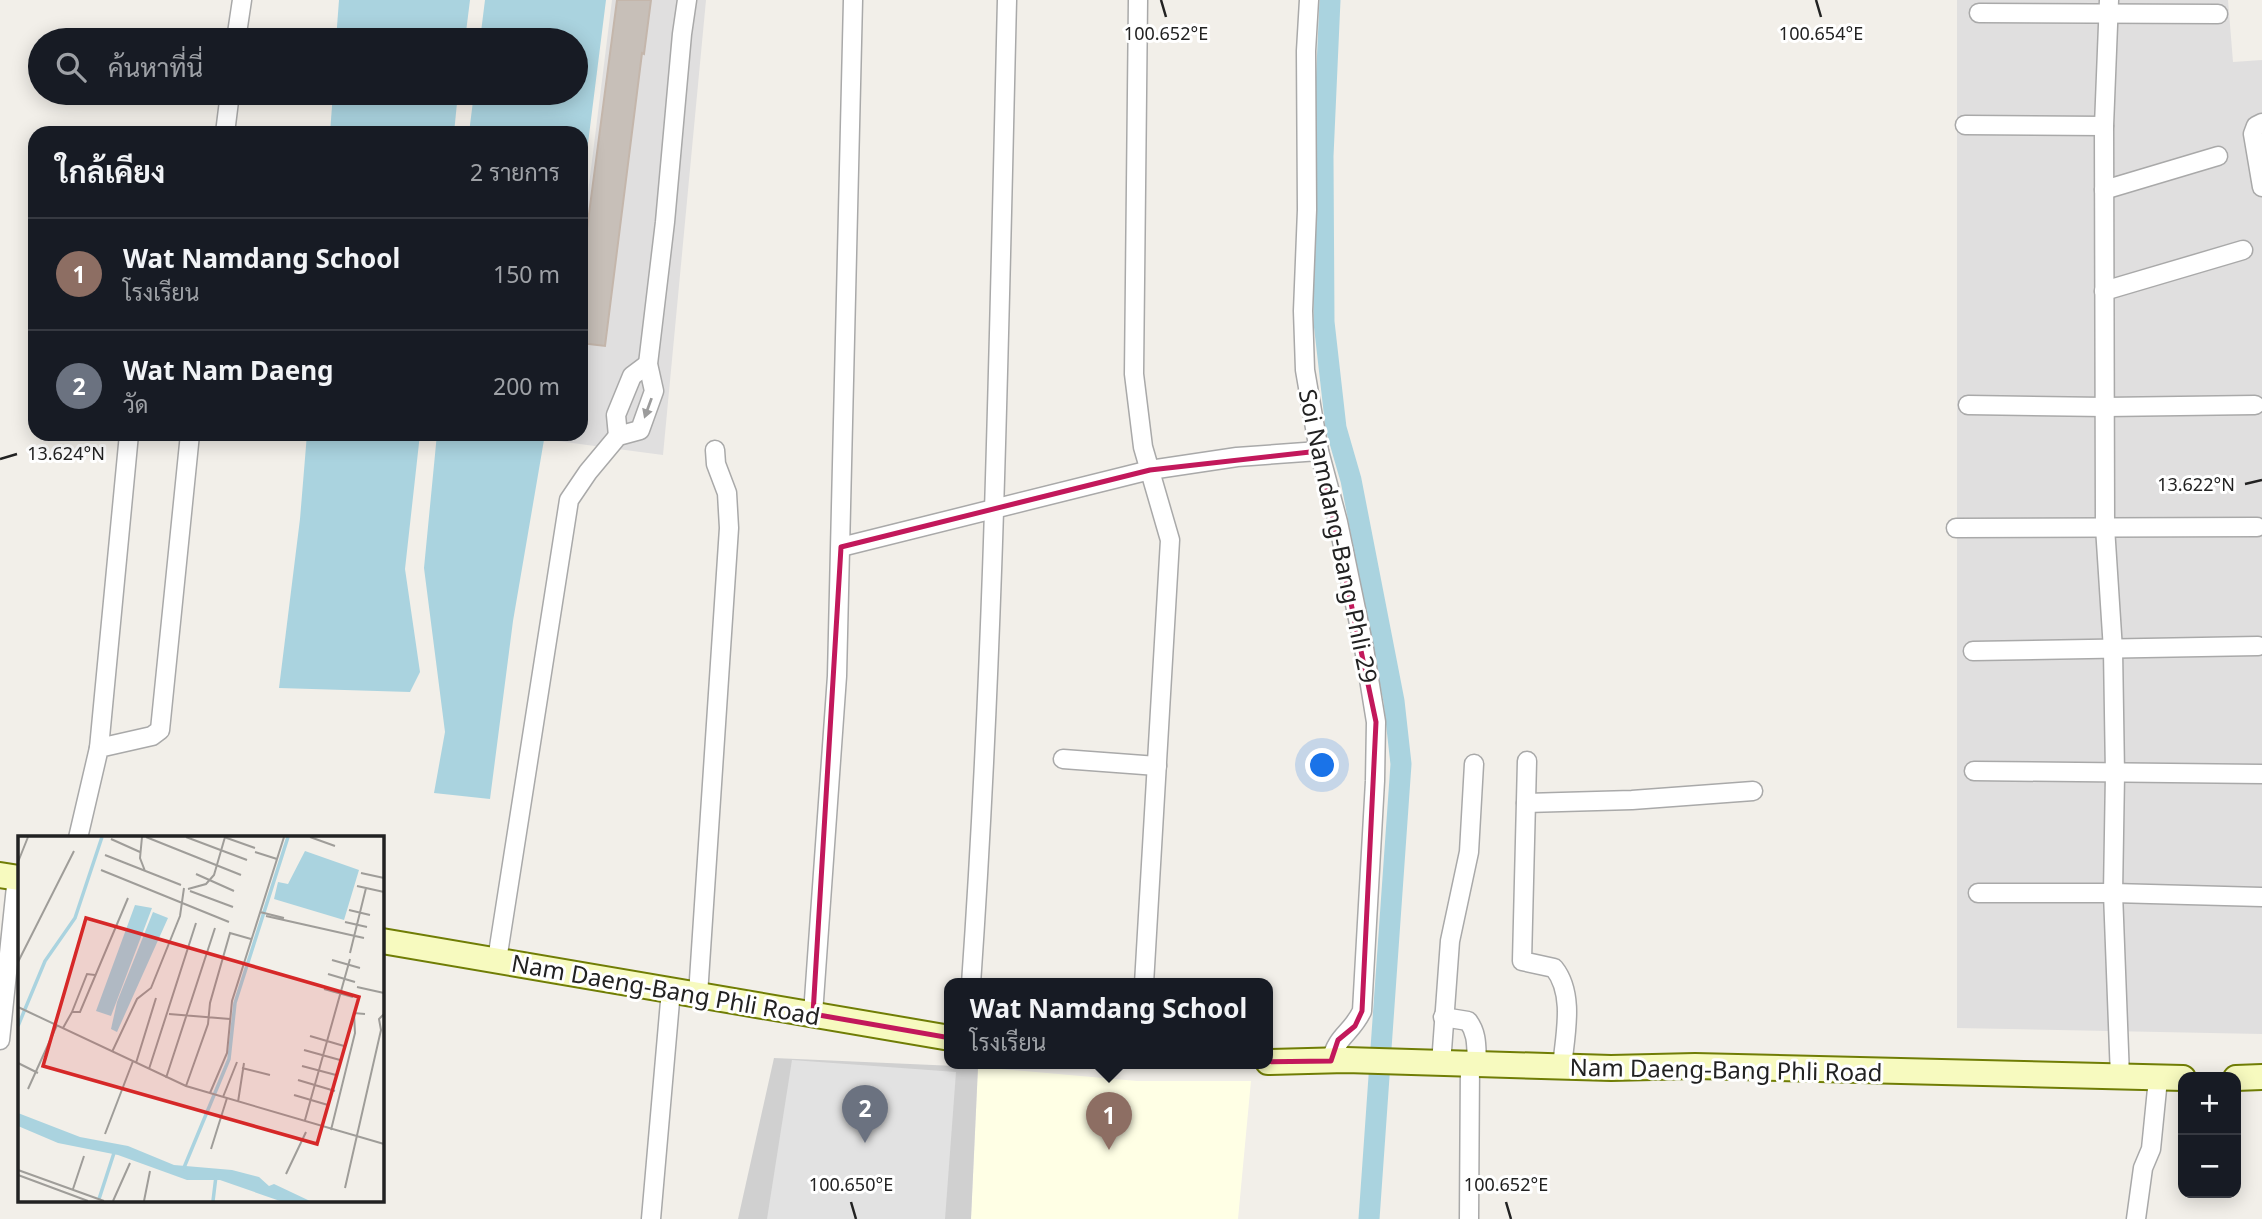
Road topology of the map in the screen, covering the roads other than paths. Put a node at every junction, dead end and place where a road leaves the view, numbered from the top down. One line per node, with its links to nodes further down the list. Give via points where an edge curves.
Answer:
1 (242, 0): 10 (street)
2 (687, 0): 21 (street)
3 (853, 0): 35 (street)
4 (1007, 0): 31 (street)
5 (1138, 0): 30 (street, via 1135,374)
6 (1309, 0): 29 (street, Soi Namdang-Bang Phli 29, via 1303,311 1305,370)
7 (2109, 6): 8 (street); 9 (street); 15 (street)
8 (1979, 13)
9 (2218, 14)
10 (238, 28)
11 (228, 105): 14 (street)
12 (2262, 123): 17 (street, via 2253,134)
13 (1965, 125): 15 (street)
14 (226, 126)
15 (2104, 126): 18 (street)
16 (2218, 156): 18 (street)
17 (2262, 187)
18 (2104, 190): 20 (street)
19 (2243, 250): 20 (street)
20 (2104, 291): 24 (street)
21 (648, 364): 25 (street, via 632,376 617,415); 25 (street, one-way to 25, via 654,391 640,430)
22 (1968, 405): 24 (street)
23 (2255, 405): 24 (street)
24 (2105, 407): 32 (street)
25 (618, 436): 55 (street, via 569,500)
26 (128, 441): 39 (street)
27 (189, 441): 39 (street, via 160,730)
28 (715, 450): 59 (street, via 727,493 729,528)
29 (1319, 452): 30 (street, via 1237,457); 64 (street, Soi Namdang-Bang Phli 29, via 1362,636 1376,722 1362,1011 1355,1026 1338,1040)
30 (1150, 470): 31 (street); 43 (street, via 1170,540)
31 (995, 508): 35 (street); 56 (street)
32 (2105, 527): 33 (street); 34 (street); 37 (street)
33 (2257, 527)
34 (1956, 528)
35 (841, 547): 60 (street, via 837,676)
36 (2258, 646): 37 (street)
37 (2113, 650): 38 (street); 45 (street)
38 (1973, 651)
39 (99, 748): 49 (street)
40 (1063, 759): 43 (street)
41 (1527, 761): 48 (street)
42 (1474, 764): 61 (street, via 1469,852 1452,927)
43 (1157, 766): 57 (street)
44 (1974, 771): 45 (street)
45 (2115, 774): 46 (street); 52 (street)
46 (2262, 774)
47 (1753, 791): 48 (street)
48 (1526, 803): 68 (street, via 1522,961 1554,968 1562,978 1566,994)
49 (78, 836)
50 (12, 877): 63 (street)
51 (1978, 893): 52 (street)
52 (2113, 893): 53 (street); 69 (street)
53 (2262, 897)
54 (383, 941): 55 (main road, Nam Daeng-Bang Phli Road)
55 (497, 960): 58 (main road, Nam Daeng-Bang Phli Road)
56 (971, 978)
57 (1144, 978)
58 (671, 990): 59 (main road, Nam Daeng-Bang Phli Road); 75 (street)
59 (698, 995): 60 (main road, Nam Daeng-Bang Phli Road)
60 (813, 1014): 62 (main road, Nam Daeng-Bang Phli Road)
61 (1443, 1017): 66 (street, via 1468,1021 1472,1026); 67 (street)
62 (944, 1037)
63 (0, 1040)
64 (1339, 1061): 65 (main road, Nam Daeng-Bang Phli Road); 67 (main road, Nam Daeng-Bang Phli Road)
65 (1273, 1062)
66 (1473, 1063): 67 (main road, Nam Daeng-Bang Phli Road); 68 (main road, Nam Daeng-Bang Phli Road); 76 (street)
67 (1441, 1064)
68 (1562, 1066): 69 (main road, Nam Daeng-Bang Phli Road)
69 (2120, 1077): 73 (main road, Nam Daeng-Bang Phli Road)
70 (2262, 1077): 72 (main road)
71 (2178, 1078): 73 (main road, Nam Daeng-Bang Phli Road)
72 (2241, 1078)
73 (2158, 1079): 74 (street)
74 (2151, 1149): 77 (street, via 2143,1168); 78 (street, via 2154,1165)
75 (651, 1219)
76 (1469, 1219)
77 (2136, 1219)
78 (2147, 1219)

